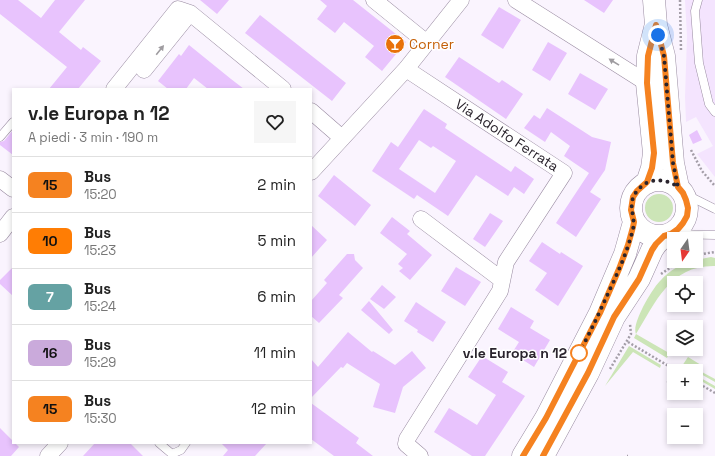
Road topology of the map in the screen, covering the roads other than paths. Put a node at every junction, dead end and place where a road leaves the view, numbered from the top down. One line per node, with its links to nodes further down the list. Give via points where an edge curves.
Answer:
1 (374, 0): 7 (street)
2 (461, 0): 7 (street)
3 (516, 0): 9 (street, one-way to 3)
4 (654, 0): 6 (street)
5 (698, 0): 13 (lane, via 695,11 699,63 709,104)
6 (656, 25): 9 (street, via 648,56); 21 (street, via 664,56 673,163)
7 (427, 43): 8 (street)
8 (406, 69): 16 (street); 33 (street, Via Adolfo Ferrata, via 564,173 506,262)
9 (647, 83): 19 (street, via 654,153)
10 (115, 88): 11 (street, via 178,9 190,13)
11 (282, 88)
12 (312, 112): 16 (street)
13 (715, 112)
14 (12, 123): 15 (lane)
15 (0, 137)
16 (342, 138): 17 (street)
17 (312, 171)
18 (0, 179): 20 (street)
19 (647, 182): 21 (street, via 663,180 671,182); 25 (street, via 633,197 631,210)
20 (12, 188)
21 (681, 190): 22 (lane); 26 (street, via 688,208 687,216)
22 (715, 209)
23 (12, 218): 27 (street)
24 (421, 219): 33 (street)
25 (634, 222): 29 (street, via 650,235); 40 (street, via 625,254 600,313 546,418)
26 (673, 232)
27 (0, 234)
28 (703, 234): 30 (lane); 32 (lane)
29 (667, 235)
30 (715, 235)
31 (667, 236): 41 (street, via 652,250 639,279 614,317)
32 (715, 239)
33 (502, 280): 39 (street, Via Adolfo Ferrata, via 500,291 406,439 408,447)
34 (59, 444): 38 (street)
35 (160, 444): 37 (lane)
36 (185, 444): 37 (lane)
37 (172, 455)
38 (48, 456)
39 (420, 456)
40 (523, 456)
41 (544, 456)

